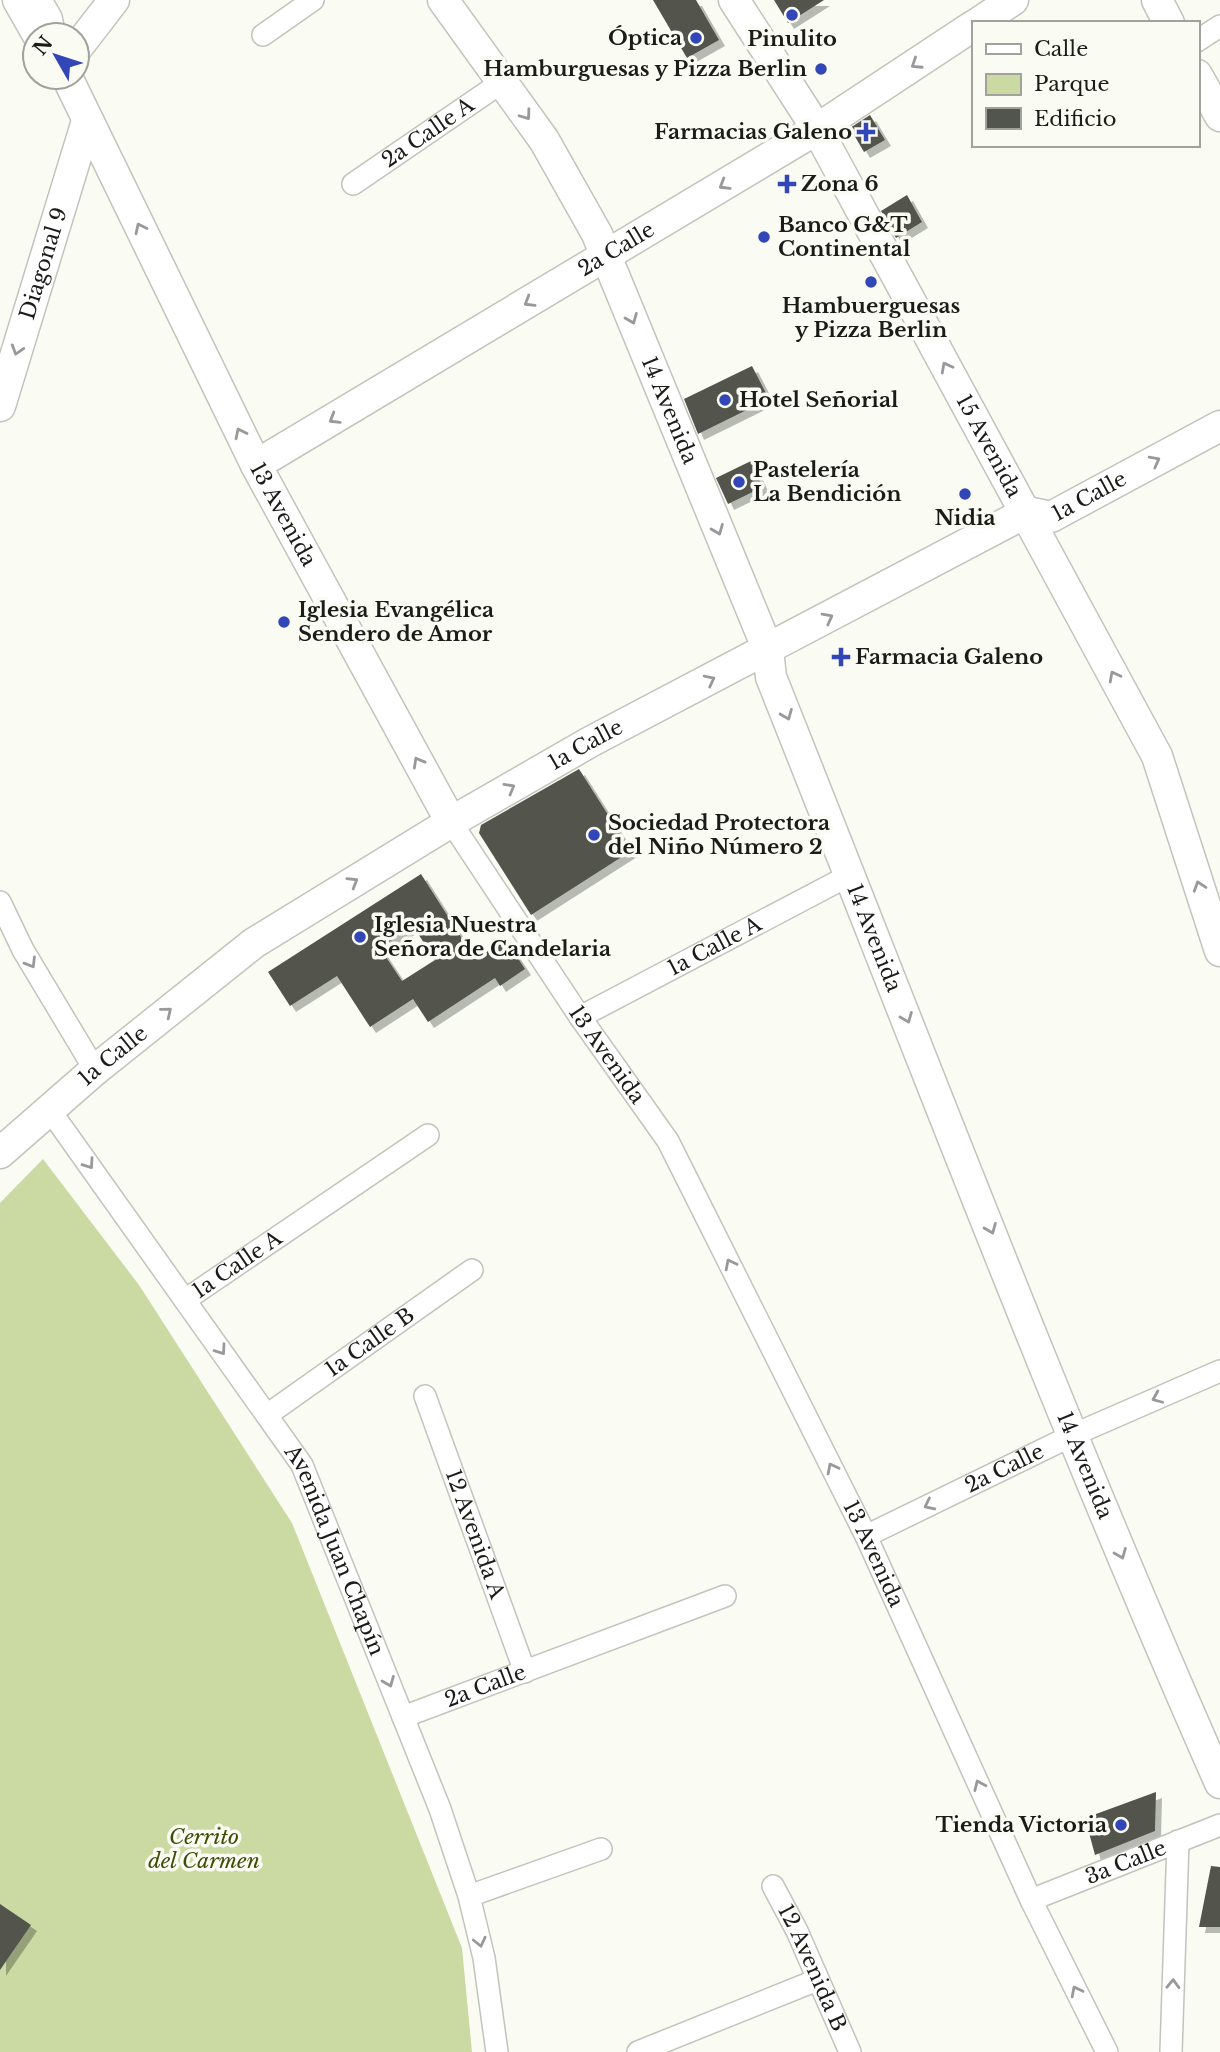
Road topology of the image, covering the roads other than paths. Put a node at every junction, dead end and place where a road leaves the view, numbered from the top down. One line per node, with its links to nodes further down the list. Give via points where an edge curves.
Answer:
1 (18, 0): 9 (street)
2 (41, 0): 10 (street)
3 (114, 0): 15 (street)
4 (313, 0): 16 (street)
5 (443, 0): 19 (street, 14 Avenida)
6 (734, 0): 23 (street, 15 Avenida)
7 (1013, 0): 11 (street)
8 (1157, 0): 12 (street)
9 (30, 21)
10 (52, 21)
11 (981, 21)
12 (1168, 21)
13 (1220, 26): 17 (street)
14 (972, 27): 23 (street, 2a Calle, one-way to 23)
15 (91, 30)
16 (263, 35)
17 (1199, 40)
18 (1199, 79): 21 (street)
19 (502, 82): 24 (street, 2a Calle A); 27 (street, 14 Avenida, one-way to 27, via 544,139)
20 (73, 91): 22 (street, 13 Avenida)
21 (1220, 117)
22 (87, 121): 25 (street, 13 Avenida); 26 (street, Diagonal 9)
23 (817, 129): 27 (street, 2a Calle, one-way to 27); 31 (street, 15 Avenida, one-way to 23)
24 (353, 184)
25 (121, 190): 26 (street, via 103,183 84,187 68,199); 30 (street, 13 Avenida, one-way to 25)
26 (58, 216): 28 (street, Diagonal 9, one-way to 28)
27 (606, 256): 30 (street, 2a Calle, one-way to 30); 32 (street, 14 Avenida, one-way to 32)
28 (0, 406)
29 (1220, 426): 31 (street, 1a Calle, one-way to 29, via 1051,517)
30 (256, 465): 33 (street, 13 Avenida, one-way to 30)
31 (1027, 512): 32 (street, 1a Calle, one-way to 31); 36 (street, 15 Avenida, one-way to 31, via 1157,756)
32 (768, 650): 33 (street, 1a Calle, one-way to 32, via 590,742); 34 (street, 14 Avenida, one-way to 34, via 771,677)
33 (451, 822): 37 (street, 13 Avenida); 38 (street, 1a Calle, one-way to 33, via 254,943)
34 (850, 875): 37 (street, 1a Calle A); 47 (street, 14 Avenida, one-way to 47)
35 (0, 902): 38 (street, one-way to 38, via 23,950)
36 (1220, 951)
37 (580, 1017): 48 (street, 13 Avenida, one-way to 37, via 668,1141)
38 (95, 1070): 39 (street, 1a Calle)
39 (49, 1109): 41 (street, 1a Calle); 43 (street, Avenida Juan Chapín, one-way to 43)
40 (428, 1135): 43 (street, 1a Calle A)
41 (0, 1153)
42 (472, 1270): 46 (street, 1a Calle B)
43 (185, 1300): 46 (street, Avenida Juan Chapín, one-way to 46)
44 (1220, 1371): 47 (street, 2a Calle, one-way to 47)
45 (425, 1396): 50 (street, 12 Avenida A)
46 (267, 1415): 51 (street, Avenida Juan Chapín, one-way to 51, via 302,1465)
47 (1073, 1435): 48 (street, 2a Calle, one-way to 48); 52 (street, 14 Avenida, one-way to 52)
48 (866, 1536): 58 (street, 13 Avenida, one-way to 48)
49 (725, 1597): 50 (street, 2a Calle)
50 (525, 1672): 51 (street, 2a Calle)
51 (403, 1717): 57 (street, Avenida Juan Chapín)
52 (1220, 1783)
53 (1220, 1825): 54 (street, 3a Calle)
54 (1178, 1841): 58 (street, 3a Calle); 64 (street, one-way to 54)
55 (601, 1849): 57 (street)
56 (774, 1886): 59 (street, 12 Avenida B)
57 (469, 1896): 60 (street, Avenida Juan Chapín, one-way to 60, via 484,1958)
58 (1031, 1900): 63 (street, 13 Avenida, one-way to 58)
59 (817, 1979): 61 (street); 62 (street, 12 Avenida B)
60 (497, 2052)
61 (638, 2052)
62 (850, 2052)
63 (1107, 2052)
64 (1171, 2052)

